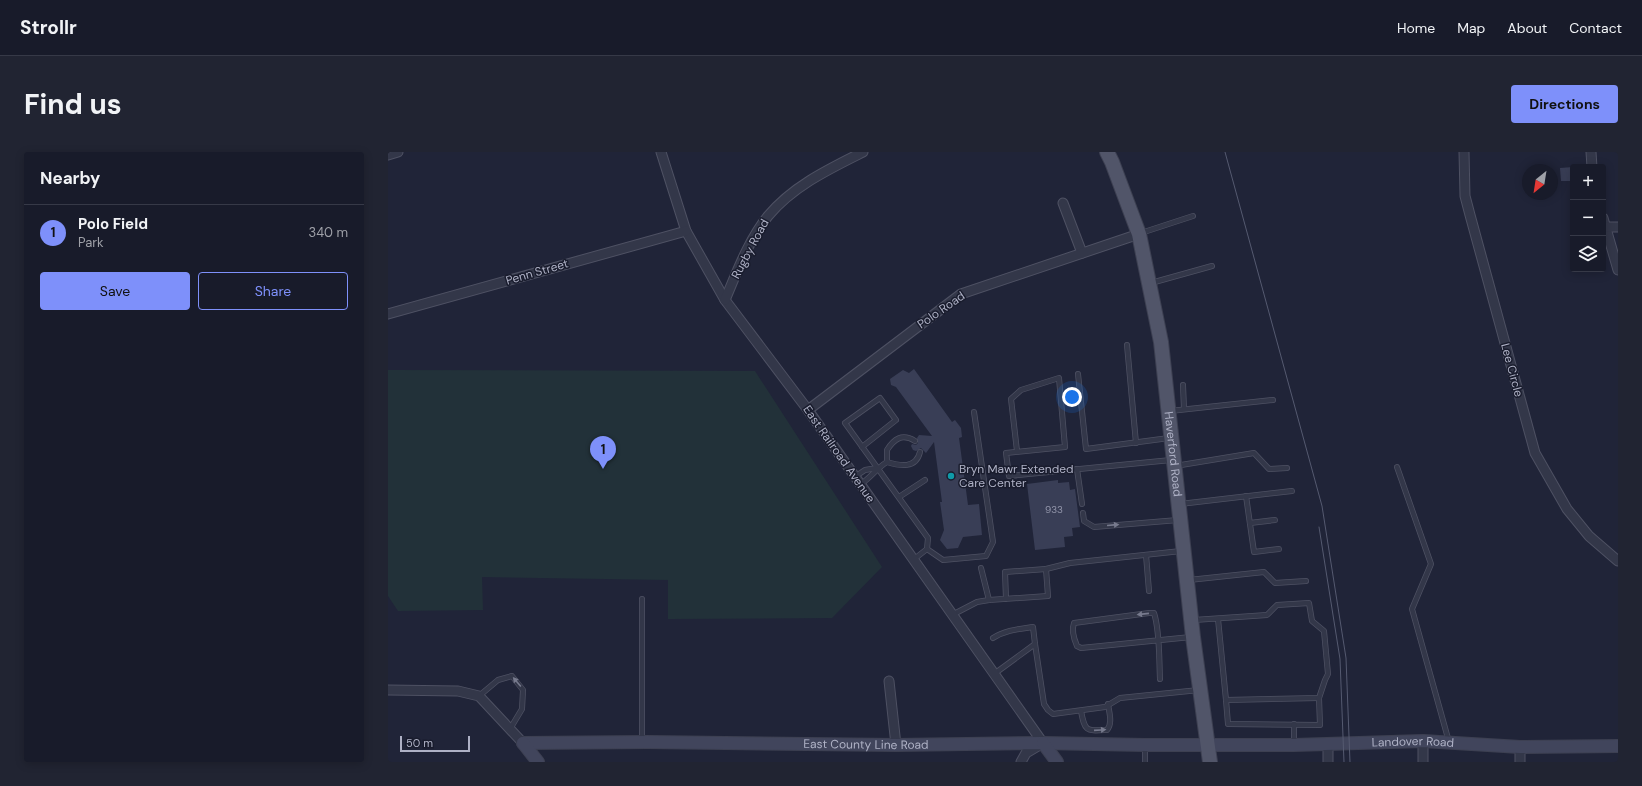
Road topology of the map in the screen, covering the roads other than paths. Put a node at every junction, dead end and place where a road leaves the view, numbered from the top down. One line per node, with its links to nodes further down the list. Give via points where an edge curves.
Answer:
1 (398, 152): 7 (street)
2 (660, 152): 14 (street, East Railroad Avenue)
3 (863, 152): 20 (street, Rugby Road, via 807,182 768,216 745,255)
4 (1107, 152): 15 (main road, Haverford Road)
5 (1464, 152): 58 (street, Lee Circle, via 1465,196 1535,453 1566,510 1589,536)
6 (1591, 152): 8 (street)
7 (388, 155)
8 (1592, 164)
9 (1063, 203): 16 (street)
10 (1192, 216): 15 (lane)
11 (1606, 223): 12 (street)
12 (1618, 227)
13 (1606, 229): 18 (street)
14 (686, 231): 20 (street, East Railroad Avenue); 21 (street, Penn Street)
15 (1139, 234): 16 (street, Polo Road); 19 (main road, Haverford Road)
16 (1082, 253): 27 (street, Polo Road, via 961,294)
17 (1212, 266): 19 (lane)
18 (1618, 270)
19 (1149, 283): 28 (main road, Haverford Road, via 1161,342)
20 (725, 300): 27 (street, East Railroad Avenue)
21 (388, 314)
22 (1127, 345): 32 (lane)
23 (1078, 374): 32 (lane, via 1086,449)
24 (1183, 385): 26 (lane)
25 (1273, 400): 26 (lane)
26 (1184, 409): 28 (lane)
27 (808, 410): 42 (street, East Railroad Avenue)
28 (1168, 411): 30 (main road, Haverford Road)
29 (974, 412): 53 (lane, via 993,542 986,556 943,560)
30 (1171, 438): 32 (lane); 37 (main road, Haverford Road)
31 (915, 441): 36 (lane, via 909,437 896,440 886,450)
32 (1136, 443)
33 (862, 447): 33 (lane, via 845,423 880,398 896,420); 39 (lane)
34 (1017, 451): 34 (lane, via 1065,447 1059,378 1022,390 1011,399); 41 (lane, via 1006,453 1009,476)
35 (920, 452): 36 (lane, via 916,460 909,465)
36 (887, 462): 39 (lane)
37 (1173, 463): 40 (lane, via 1254,453 1269,469); 41 (lane); 48 (main road, Haverford Road)
38 (1397, 467): 88 (lane, via 1431,564 1412,609)
39 (877, 468): 42 (lane, via 870,476); 42 (lane, via 865,470); 46 (lane)
40 (1287, 468)
41 (1077, 469): 47 (lane)
42 (858, 480): 57 (street, East Railroad Avenue)
43 (925, 480): 46 (lane)
44 (1292, 491): 45 (lane)
45 (1246, 496): 48 (lane); 52 (lane)
46 (899, 497): 53 (lane, via 928,538)
47 (1082, 504)
48 (1178, 504): 50 (main road, Haverford Road)
49 (1083, 513): 50 (lane, one-way to 50, via 1084,521 1094,527)
50 (1180, 520): 55 (main road, Haverford Road)
51 (1274, 520): 52 (lane)
52 (1250, 523): 54 (lane, via 1254,552)
53 (927, 549): 57 (lane)
54 (1279, 549)
55 (1184, 550): 56 (lane); 61 (main road, Haverford Road)
56 (1146, 555): 60 (lane, via 1070,563); 63 (lane)
57 (913, 560): 67 (street, East Railroad Avenue)
58 (1618, 561)
59 (981, 568): 66 (lane)
60 (1046, 569): 65 (lane, via 1005,572); 65 (lane, via 1048,596)
61 (1187, 580): 62 (lane, via 1264,572 1275,583); 69 (main road, Haverford Road)
62 (1306, 581)
63 (1150, 591)
64 (642, 599): 87 (lane)
65 (1006, 599): 66 (lane)
66 (989, 600): 67 (lane, via 977,602)
67 (952, 615): 74 (street, East Railroad Avenue)
68 (1218, 619): 69 (lane); 80 (lane, via 1267,615 1277,605 1309,603 1312,621 1324,631 1328,667); 81 (lane)
69 (1192, 621): 70 (main road, Haverford Road)
70 (1193, 637): 72 (lane); 78 (main road, Haverford Road)
71 (993, 638): 73 (lane, via 1010,630 1033,627)
72 (1158, 641): 72 (lane, one-way to 72, via 1154,613 1078,622 1074,623 1072,628 1077,646 1081,648); 75 (lane)
73 (1035, 644): 74 (lane); 83 (lane, via 1044,704 1048,710 1053,714)
74 (994, 674): 90 (street, East Railroad Avenue)
75 (1160, 679)
76 (889, 682): 93 (street)
77 (388, 690): 79 (street, via 458,691)
78 (1200, 690): 82 (lane, via 1120,698); 91 (main road, Haverford Road)
79 (479, 696): 85 (street); 85 (lane, one-way to 79, via 522,709 523,690 512,676 498,680)
80 (1319, 698): 81 (lane); 84 (lane, via 1320,724)
81 (1226, 700): 84 (lane, via 1228,724)
82 (1108, 704): 83 (lane, via 1105,707); 83 (lane, one-way to 82, via 1086,729 1108,730 1111,722)
83 (1081, 710)
84 (1294, 724): 95 (lane)
85 (510, 729): 89 (street)
86 (1423, 741): 88 (street, Landover Road); 92 (street, Landover Road); 104 (street)
87 (642, 742): 89 (street, East County Line Road); 93 (street, East County Line Road)
88 (1450, 742): 97 (street, Landover Road)
89 (523, 743): 98 (street)
90 (1043, 743): 93 (street, East County Line Road); 94 (street, East County Line Road); 99 (street, via 1026,753); 100 (street)
91 (1208, 744): 94 (street, East County Line Road); 95 (street, Landover Road); 102 (main road, Haverford Road)
92 (1328, 744): 95 (street, Landover Road); 103 (street)
93 (896, 745)
94 (1144, 745): 101 (lane)
95 (1294, 745)
96 (1618, 746): 97 (street, Landover Road)
97 (1520, 747): 105 (street)
98 (538, 762)
99 (1021, 762)
100 (1056, 762)
101 (1145, 762)
102 (1210, 762)
103 (1328, 762)
104 (1422, 762)
105 (1520, 762)

